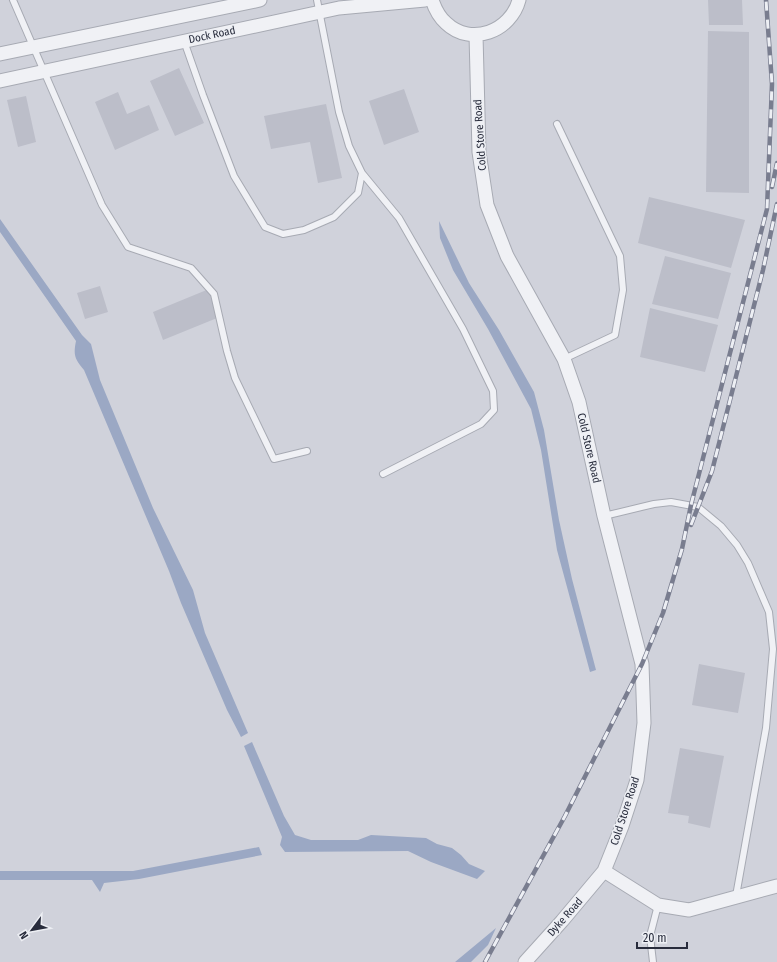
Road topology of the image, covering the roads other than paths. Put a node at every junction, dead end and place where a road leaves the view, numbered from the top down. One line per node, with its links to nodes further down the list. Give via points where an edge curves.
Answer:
1 (13, 0): 9 (lane)
2 (260, 0): 9 (street)
3 (425, 0): 6 (street, Dock Road, via 339,8)
4 (432, 0): 7 (street, via 436,12 446,24 460,32)
5 (519, 0): 7 (street, via 516,9 502,26 488,33)
6 (318, 6): 8 (street, Dock Road); 14 (lane, via 339,112 349,146)
7 (476, 35): 15 (street, Cold Store Road, via 478,152 487,206 507,256)
8 (184, 41): 11 (street, Dock Road); 14 (lane, via 234,176 265,227 283,234 304,230 334,218 358,193)
9 (33, 47): 10 (street); 11 (lane)
10 (0, 54)
11 (45, 71): 12 (street, Dock Road); 16 (lane, via 102,205 128,247 191,268 214,294 235,378 274,459)
12 (0, 81)
13 (557, 124): 15 (lane, via 620,256 623,290 615,335)
14 (362, 173): 17 (lane, via 399,218 463,329 493,391 494,410 481,424)
15 (564, 359): 18 (street, Cold Store Road, via 579,402)
16 (307, 451)
17 (383, 474)
18 (604, 516): 19 (street, Cold Store Road, via 642,664 644,723 637,780); 21 (lane, via 671,502 698,507 721,526 737,545 748,563 769,612 773,648 766,728)
19 (604, 871): 22 (street); 23 (street, Dyke Road)
20 (777, 886): 21 (street)
21 (736, 897): 22 (street, via 689,910)
22 (658, 905): 24 (lane, via 650,936)
23 (525, 962)
24 (652, 962)

